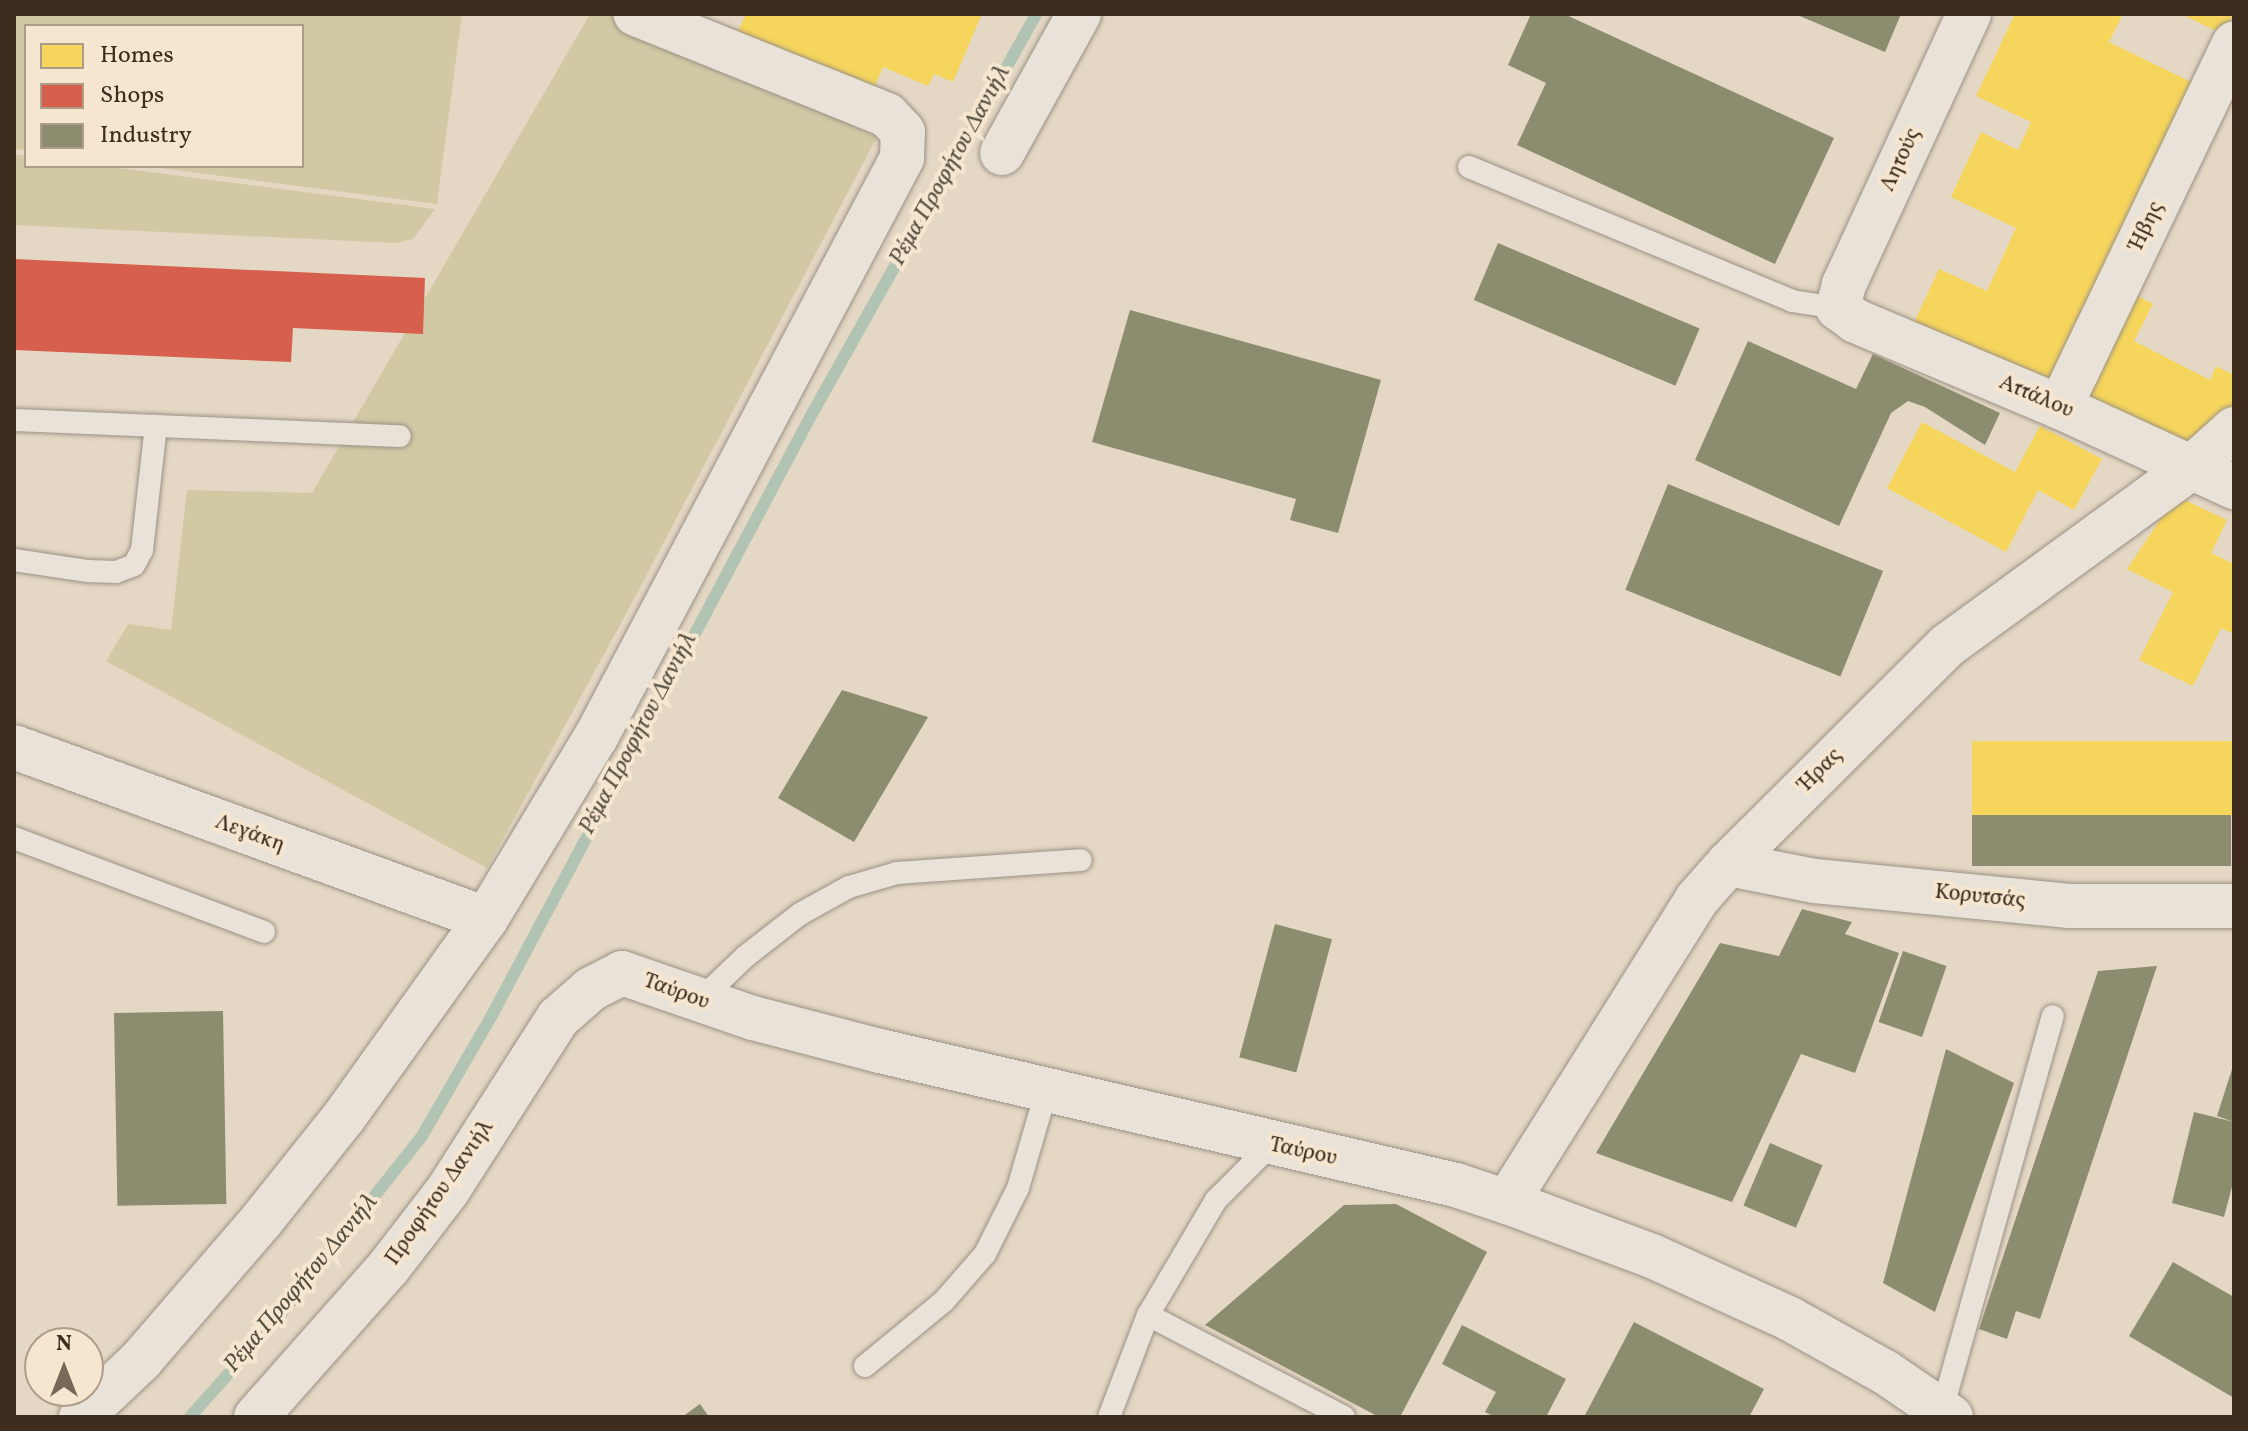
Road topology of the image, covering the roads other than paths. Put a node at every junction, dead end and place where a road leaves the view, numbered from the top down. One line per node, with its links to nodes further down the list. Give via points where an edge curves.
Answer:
1 (636, 14): 21 (street, via 887,115 903,132 905,146 596,737)
2 (1079, 14): 5 (street)
3 (1969, 14): 7 (street, Λητούς, via 1844,284)
4 (2234, 44): 8 (street, Ήβης)
5 (1002, 153)
6 (1469, 167): 7 (lane, via 1792,301)
7 (1838, 308): 8 (street, Αττάλου, via 1856,321)
8 (2060, 407): 13 (street, Αττάλου)
9 (14, 420): 10 (lane)
10 (156, 426): 12 (lane); 15 (lane, via 142,550 134,565 116,572 88,571)
11 (2234, 429): 13 (street, Ήρας)
12 (400, 436)
13 (2192, 467): 14 (street, Αττάλου); 19 (street, Ήρας, via 1948,645)
14 (2234, 487)
15 (14, 560)
16 (14, 747): 21 (street, Λεγάκη)
17 (14, 838): 22 (lane)
18 (1081, 860): 24 (lane, via 897,873 849,887 800,914)
19 (1728, 864): 20 (street, Κορυτσάς, via 1815,881 2070,906); 28 (street, Ήρας, via 1697,899)
20 (2234, 906)
21 (486, 919): 31 (street, via 344,1117)
22 (264, 932)
23 (622, 973): 24 (street, Ταύρου); 33 (street, Προφήτου Δανιήλ, via 591,989 558,1018 448,1190 388,1268)
24 (699, 1001): 26 (street, Ταύρου)
25 (2053, 1016): 32 (lane)
26 (1046, 1092): 27 (street, Ταύρου); 30 (lane, via 1018,1188 985,1254 944,1301)
27 (1271, 1145): 28 (street, Ταύρου, via 1456,1185); 29 (lane, via 1216,1200)
28 (1507, 1202): 32 (street, Ταύρου, via 1652,1256 1790,1319)
29 (1148, 1315): 34 (lane); 35 (lane)
30 (865, 1366)
31 (94, 1413)
32 (1947, 1414)
33 (256, 1417)
34 (1109, 1417)
35 (1344, 1417)

